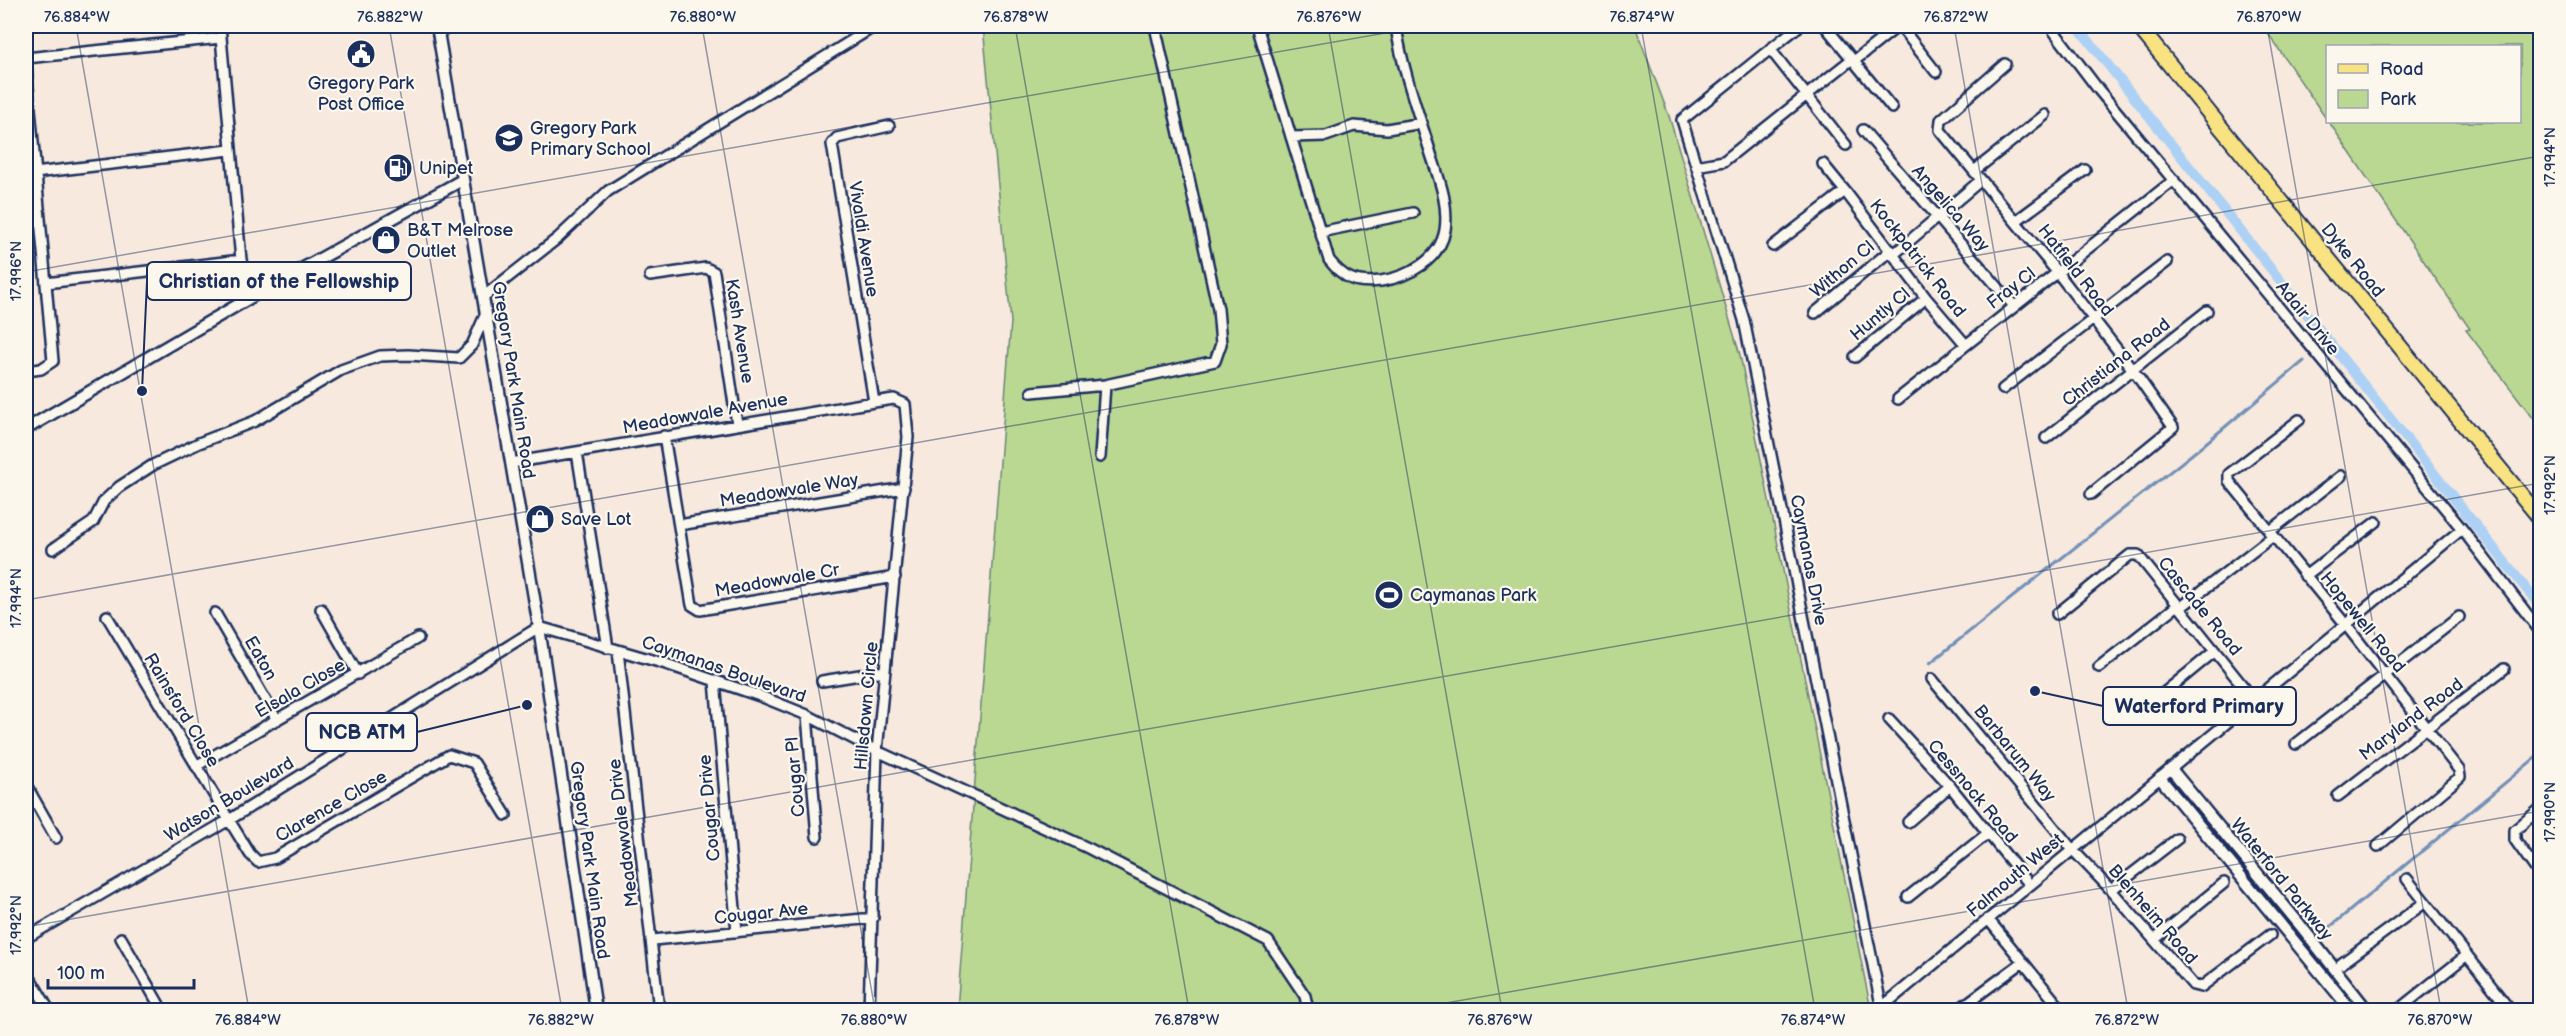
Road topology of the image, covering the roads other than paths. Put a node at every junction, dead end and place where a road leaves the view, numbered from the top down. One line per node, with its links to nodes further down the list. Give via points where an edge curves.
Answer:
1 (220, 26): 13 (street)
2 (447, 26): 12 (street)
3 (874, 26): 51 (street, via 608,191 558,238)
4 (1155, 26): 62 (street, via 1218,309 1221,344 1215,361)
5 (1257, 26): 26 (street)
6 (1396, 26): 23 (street)
7 (1799, 26): 14 (street)
8 (1825, 26): 16 (street)
9 (1899, 26): 16 (street); 19 (street)
10 (2050, 26): 37 (street, Adair Drive)
11 (2138, 26): 79 (main road, Dyke Road)
12 (438, 30): 35 (street, Gregory Park Main Road)
13 (221, 38): 15 (street); 28 (street)
14 (1770, 49): 20 (street); 30 (street, Caymanas Drive, via 1682,120)
15 (26, 58)
16 (1853, 60): 20 (street); 21 (street)
17 (2005, 64): 32 (street, Hatfield Road, via 1941,120 1940,130)
18 (26, 65): 33 (street)
19 (1936, 72)
20 (1806, 95): 27 (street); 30 (street, via 1724,161)
21 (1892, 108)
22 (2045, 116): 32 (street)
23 (1422, 123): 26 (street, via 1387,129 1354,126 1326,136); 42 (street, via 1445,200 1446,217 1445,232 1428,261 1394,279 1350,279 1340,274 1329,260)
24 (889, 126): 66 (street, Vivaldi Avenue, via 837,138 832,144)
25 (1863, 130): 40 (street, Angelica Way)
26 (1291, 137): 42 (street)
27 (1846, 145)
28 (230, 150): 33 (street); 45 (street)
29 (1823, 165): 38 (street, Kockpatrick Road)
30 (1696, 166): 152 (street, Caymanas Drive, via 1744,320)
31 (2085, 170): 41 (street)
32 (1974, 171): 36 (street, Hatfield Road)
33 (36, 173): 34 (street); 49 (street)
34 (26, 174)
35 (462, 180): 50 (street); 51 (street, Gregory Park Main Road)
36 (1981, 180): 40 (street, Withon Cl); 41 (street, Hatfield Road)
37 (2174, 180): 47 (street, Fray Cl); 82 (street, Adair Drive)
38 (1845, 191): 43 (street, Kockpatrick Road); 44 (street, Kockpatrick Road)
39 (1413, 213): 42 (street)
40 (1938, 219): 44 (street, Withon Cl); 53 (street, Angelica Way)
41 (2016, 221): 47 (street, Hatfield Road)
42 (1320, 232)
43 (1773, 246)
44 (1893, 252): 52 (street, Kockpatrick Road); 56 (street, Withon Cl)
45 (241, 260): 49 (street); 50 (street)
46 (2167, 262): 57 (street)
47 (2058, 272): 53 (street, Fray Cl); 57 (street, Hatfield Road)
48 (650, 276): 69 (street, Kash Avenue, via 706,268 714,272)
49 (46, 283): 60 (street, via 53,360 40,369)
50 (253, 296): 70 (street)
51 (483, 297): 55 (street, Gregory Park Main Road)
52 (1926, 297): 58 (street, Kockpatrick Road); 59 (street, Huntly Cl)
53 (2014, 306): 58 (street, Fray Cl)
54 (2207, 311): 61 (street, Christiana Road)
55 (486, 313): 75 (street, Gregory Park Main Road); 84 (street, via 472,345 459,358 380,356 341,370 255,421 153,465 112,494 93,522)
56 (1815, 313)
57 (2092, 320): 61 (street, Hatfield Road); 63 (street)
58 (1966, 345): 65 (street, Fray Cl)
59 (1855, 357)
60 (26, 370)
61 (2133, 370): 72 (street, Christiana Road); 78 (street, Hatfield Road, via 2173,427)
62 (1105, 385): 64 (street); 74 (street)
63 (2003, 389)
64 (1032, 392)
65 (1898, 399)
66 (874, 402): 67 (street, Meadowvale Avenue, via 894,399); 69 (street, Meadowvale Avenue)
67 (905, 404): 77 (street, Hillsdown Circle, via 908,437)
68 (2299, 420): 83 (street, Hopewell Road, via 2228,477)
69 (737, 424): 71 (street, Meadowvale Avenue)
70 (26, 429)
71 (664, 436): 73 (street, Meadowvale Avenue); 81 (street, Meadowvale Cr)
72 (2046, 438)
73 (577, 452): 75 (street, Meadowvale Avenue); 97 (street)
74 (1100, 457)
75 (511, 463): 94 (street, Gregory Park Main Road)
76 (2341, 476): 83 (street)
77 (904, 488): 81 (street, Meadowvale Way); 86 (street, Hillsdown Circle)
78 (2091, 494)
79 (2541, 518)
80 (2376, 522): 85 (street)
81 (679, 525): 86 (street, Meadowvale Cr, via 692,605 700,610)
82 (2462, 530): 93 (street, Falmouth West); 95 (street, Adair Drive)
83 (2271, 534): 85 (street, Hopewell Road); 87 (street)
84 (53, 549)
85 (2305, 576): 93 (street, Hopewell Road)
86 (895, 577): 102 (street, Hillsdown Circle)
87 (2179, 607): 90 (street, Cascade Road, via 2138,555 2133,554); 99 (street, Cascade Road); 100 (street)
88 (321, 609): 103 (street)
89 (215, 613): 112 (street, Eaton)
90 (2057, 614)
91 (107, 615): 116 (street, Rainsford Close)
92 (2459, 617): 104 (street)
93 (2346, 625): 104 (street, Hopewell Road); 108 (street, Falmouth West)
94 (539, 627): 97 (street, Caymanas Boulevard); 124 (street, Watson Boulevard); 155 (street, Gregory Park Main Road)
95 (2541, 631)
96 (418, 638): 103 (street, Elsala Close)
97 (608, 648): 98 (street, Caymanas Boulevard)
98 (618, 651): 106 (street, Caymanas Boulevard); 145 (street, Meadowvale Drive)
99 (2215, 651): 108 (street, Cascade Road); 110 (street)
100 (2098, 667)
101 (2504, 669): 113 (street, Maryland Road)
102 (885, 671): 107 (street); 115 (street, Hillsdown Circle)
103 (358, 675): 112 (street, Elsala Close)
104 (2385, 675): 113 (street, Hopewell Road); 114 (street)
105 (1932, 679): 131 (street, Barbarum Way)
106 (715, 681): 109 (street, Caymanas Boulevard); 141 (street, Cougar Drive)
107 (822, 681)
108 (2254, 700): 117 (street, Falmouth West)
109 (807, 715): 115 (street, Caymanas Boulevard); 127 (street, Cougar Pl)
110 (2136, 716)
111 (1889, 718): 120 (street, Cessnock Road)
112 (277, 720): 116 (street, Elsala Close)
113 (2427, 727): 121 (street, Maryland Road); 130 (street, Hopewell Road, via 2460,777)
114 (2296, 744)
115 (877, 751): 139 (street, Hillsdown Circle); 158 (street, Caymanas Boulevard, via 1088,848 1268,941 1305,996)
116 (196, 766): 124 (street, Rainsford Close)
117 (2171, 769): 118 (street, Falmouth West); 162 (street, Waterford Parkway)
118 (2160, 778): 131 (street, Falmouth West); 161 (street, Waterford Parkway)
119 (26, 785): 128 (street)
120 (1950, 786): 125 (street); 126 (street, Cessnock Road)
121 (2338, 796)
122 (2541, 809): 132 (street, via 2514,835)
123 (506, 815): 124 (street, Clarence Close, via 474,763 449,755 275,858 258,862)
124 (229, 820): 143 (street, Watson Boulevard)
125 (1908, 822)
126 (1987, 834): 135 (street, Cessnock Road); 137 (street)
127 (817, 837)
128 (56, 838)
129 (2177, 839): 136 (street)
130 (2378, 846)
131 (2072, 849): 135 (street, Falmouth West); 136 (street, Blenheim Road)
132 (2541, 875)
133 (2407, 879): 138 (street)
134 (2224, 883): 146 (street)
135 (2030, 885): 140 (street, Falmouth West)
136 (2111, 890): 146 (street, Blenheim Road)
137 (1908, 897)
138 (2424, 903): 147 (street); 149 (street)
139 (873, 918): 141 (street, Cougar Ave); 157 (street, Hillsdown Circle)
140 (1988, 919): 148 (street); 152 (street, Falmouth West)
141 (737, 932): 145 (street, Cougar Ave)
142 (2270, 935): 146 (street, Blenheim Road, via 2201,987)
143 (26, 938)
144 (121, 938): 154 (street)
145 (653, 940): 156 (street, Meadowvale Drive)
146 (2154, 940)
147 (2467, 955): 151 (street); 163 (street)
148 (2023, 962): 159 (street); 160 (street)
149 (2341, 964)
150 (26, 971): 153 (street)
151 (2506, 1007): 164 (street)
152 (1882, 1009)
153 (49, 1011)
154 (162, 1011)
155 (596, 1011)
156 (660, 1011)
157 (869, 1011)
158 (1308, 1011)
159 (1958, 1011)
160 (2062, 1011)
161 (2351, 1011)
162 (2367, 1011)
163 (2398, 1011)
164 (2493, 1011)

